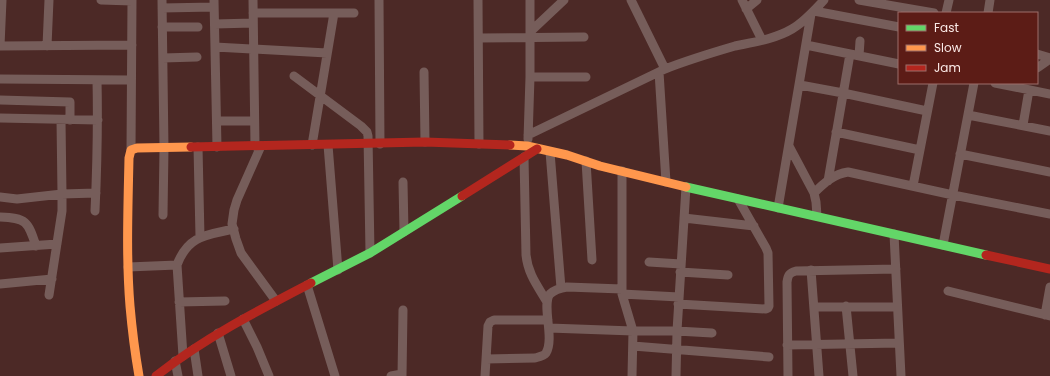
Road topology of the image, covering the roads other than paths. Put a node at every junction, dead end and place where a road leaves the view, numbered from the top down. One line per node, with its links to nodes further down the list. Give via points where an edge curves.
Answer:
1 (2, 0): 39 (street)
2 (49, 0): 40 (street)
3 (101, 0): 16 (street)
4 (253, 0): 24 (street)
5 (379, 0): 82 (street)
6 (478, 0): 34 (street)
7 (530, 0): 32 (street)
8 (564, 0): 32 (street)
9 (631, 0): 52 (street)
10 (742, 0): 19 (street)
11 (757, 0): 19 (street)
12 (824, 0): 20 (street)
13 (859, 0): 21 (street)
14 (949, 0): 22 (street)
15 (990, 0): 23 (street)
16 (132, 1): 37 (street)
17 (162, 4): 18 (street); 29 (street)
18 (214, 4): 28 (street)
19 (746, 9): 35 (street)
20 (813, 12): 31 (street); 35 (street, via 792,29); 38 (street)
21 (928, 12)
22 (946, 12)
23 (988, 12)
24 (253, 13): 25 (street); 27 (street)
25 (334, 13): 26 (street); 43 (street)
26 (354, 13)
27 (253, 23): 28 (street); 42 (street)
28 (215, 24): 41 (street)
29 (162, 27): 30 (street); 48 (street)
30 (198, 27)
31 (898, 27)
32 (530, 35): 33 (street); 34 (street); 55 (street)
33 (584, 37)
34 (479, 38): 83 (street)
35 (762, 40): 52 (street, via 722,50)
36 (860, 41): 46 (street)
37 (132, 45): 40 (street); 59 (street)
38 (806, 45): 44 (street); 63 (street)
39 (0, 46): 40 (street)
40 (48, 46)
41 (215, 47): 42 (street); 74 (street)
42 (254, 49): 43 (street); 75 (street)
43 (327, 53): 67 (street)
44 (850, 54): 46 (street); 65 (street)
45 (1038, 54): 49 (street)
46 (860, 56): 50 (street)
47 (197, 57): 48 (street)
48 (163, 58): 91 (street)
49 (1050, 59): 51 (street)
50 (898, 64)
51 (1038, 67)
52 (662, 71): 79 (street); 103 (street)
53 (424, 72): 80 (street)
54 (294, 76): 67 (street)
55 (530, 77): 56 (street); 79 (street)
56 (586, 77)
57 (0, 79): 58 (street)
58 (97, 80): 59 (street); 73 (street)
59 (131, 80): 93 (street)
60 (933, 84): 69 (street)
61 (974, 84): 70 (street)
62 (1011, 84): 64 (street)
63 (800, 85): 65 (street); 88 (street)
64 (1029, 90): 66 (street); 76 (street)
65 (843, 93): 69 (street); 78 (street)
66 (1050, 94)
67 (320, 95): 81 (street, via 367,132); 84 (street)
68 (0, 100): 72 (street, via 70,102)
69 (927, 111): 94 (street)
70 (968, 116): 76 (street); 96 (street)
71 (0, 118): 72 (street)
72 (65, 120): 73 (street); 107 (street)
73 (98, 120): 108 (street)
74 (217, 121): 75 (street); 90 (street)
75 (254, 121): 86 (street)
76 (1023, 126): 77 (street)
77 (1050, 130)
78 (836, 132): 94 (street); 101 (street)
79 (528, 135): 87 (street)
80 (425, 142): 82 (street); 83 (street)
81 (368, 144): 82 (street); 85 (street); 128 (street)
82 (380, 144)
83 (479, 144): 87 (street)
84 (312, 145): 85 (street); 86 (street)
85 (328, 145): 136 (street)
86 (258, 146): 90 (street); 120 (street, via 234,210)
87 (527, 146): 92 (street)
88 (789, 146): 106 (street); 112 (street)
89 (198, 147): 90 (street); 91 (street); 123 (street)
90 (217, 147)
91 (164, 148): 93 (street); 115 (street)
92 (537, 149): 95 (street); 97 (street)
93 (130, 150): 132 (street)
94 (920, 150): 104 (street)
95 (550, 152): 98 (street); 143 (street)
96 (960, 154): 100 (street); 109 (street)
97 (524, 157): 121 (street); 151 (street, via 527,264)
98 (586, 161): 99 (street); 129 (street)
99 (622, 171): 103 (street); 145 (street)
100 (1050, 172)
101 (828, 181): 104 (street, via 838,174 848,172); 106 (street)
102 (403, 182): 121 (street)
103 (666, 182): 105 (street)
104 (913, 186): 109 (street)
105 (686, 187): 111 (street); 118 (street)
106 (814, 193): 116 (street)
107 (62, 194): 108 (street); 110 (street, via 17,199); 124 (street)
108 (96, 194): 113 (street)
109 (953, 195): 114 (street); 125 (street)
110 (0, 197)
111 (738, 199): 112 (street); 119 (street)
112 (778, 208): 116 (street)
113 (95, 211)
114 (1050, 214)
115 (163, 215)
116 (817, 216): 122 (street)
117 (0, 217): 126 (street, via 23,220 29,227)
118 (684, 218): 119 (street); 133 (street)
119 (754, 226): 147 (street, via 768,253 768,308)
120 (234, 229): 123 (street); 149 (street, via 241,253)
121 (404, 232): 128 (street)
122 (894, 234): 125 (street); 134 (street)
123 (200, 237): 131 (street, via 192,242)
124 (57, 244): 126 (street); 139 (street)
125 (943, 245): 135 (street)
126 (36, 246): 127 (street)
127 (0, 248)
128 (370, 253): 136 (street)
129 (592, 260)
130 (649, 262): 133 (street)
131 (177, 264): 132 (street); 150 (street)
132 (128, 267): 174 (street, via 129,300)
133 (681, 268): 138 (street); 147 (street)
134 (896, 269): 137 (street); 154 (street)
135 (1050, 269)
136 (338, 270): 141 (street)
137 (811, 270): 152 (street); 166 (street, via 791,272 788,276)
138 (728, 275)
139 (52, 279): 140 (street); 146 (street)
140 (0, 284)
141 (307, 285): 149 (street); 180 (street)
142 (1050, 287): 156 (street)
143 (561, 288): 145 (street); 151 (street, via 550,295)
144 (948, 291): 156 (street)
145 (622, 292): 147 (street); 159 (street)
146 (50, 295)
147 (679, 300): 160 (street)
148 (225, 301): 150 (street)
149 (276, 301): 157 (street)
150 (179, 302): 171 (street)
151 (547, 302): 158 (street)
152 (814, 306): 153 (street); 164 (street)
153 (846, 306): 154 (street); 165 (street)
154 (898, 307): 163 (street)
155 (403, 310): 173 (street)
156 (1047, 315)
157 (243, 319): 161 (street); 179 (street)
158 (548, 324): 159 (street); 172 (street, via 549,344 542,356); 172 (street, via 494,320 490,322)
159 (633, 331): 160 (street); 167 (street)
160 (677, 331): 162 (street); 169 (street)
161 (218, 333): 168 (street); 178 (street)
162 (712, 333)
163 (899, 343): 165 (street); 188 (street)
164 (817, 344): 165 (street); 166 (street); 186 (street)
165 (850, 344): 187 (street)
166 (787, 345): 185 (street)
167 (633, 346): 169 (street); 183 (street)
168 (194, 349): 171 (street); 177 (street)
169 (677, 350): 170 (street); 184 (street)
170 (770, 357)
171 (179, 359): 175 (street); 176 (street)
172 (486, 359): 182 (street)
173 (402, 375): 181 (street)
174 (139, 376)
175 (156, 376)
176 (178, 376)
177 (198, 376)
178 (231, 376)
179 (269, 376)
180 (335, 376)
181 (391, 376)
182 (484, 376)
183 (632, 376)
184 (676, 376)
185 (788, 376)
186 (819, 376)
187 (853, 376)
188 (901, 376)

